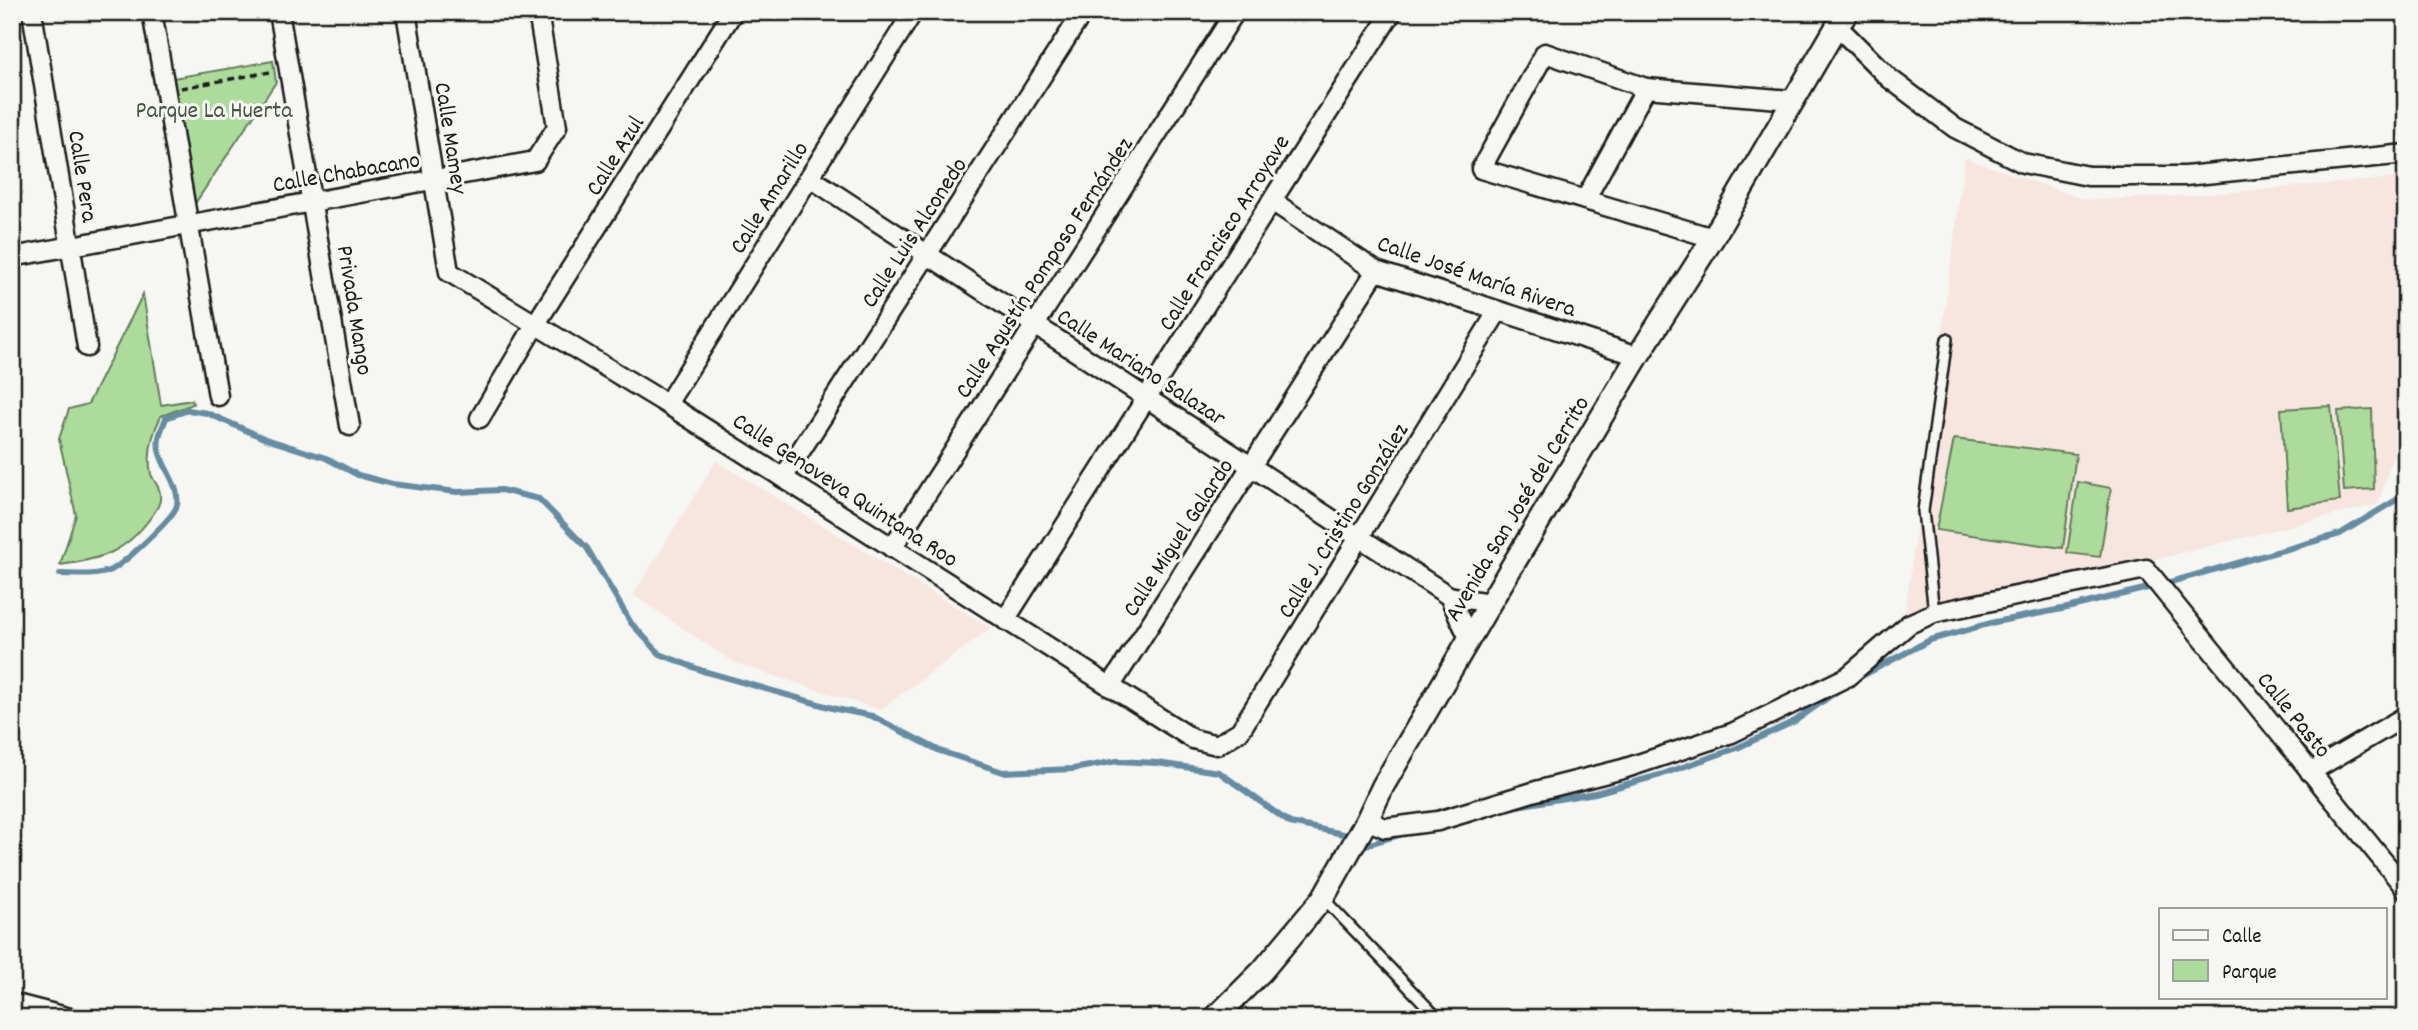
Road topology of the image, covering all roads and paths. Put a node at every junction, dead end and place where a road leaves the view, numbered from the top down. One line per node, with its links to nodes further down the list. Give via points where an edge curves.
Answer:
1 (32, 12): 24 (street, Calle Pera)
2 (152, 12): 14 (street)
3 (279, 12): 12 (street, Privada Mango)
4 (406, 12): 18 (street, Calle Mamey)
5 (538, 12): 18 (street, Calle Chabacano, via 557,127 535,161)
6 (733, 12): 30 (street, Calle Azul)
7 (1083, 12): 25 (street, Calle Luis Alconedo)
8 (1235, 12): 31 (street, Calle Agustín Pomposo Fernández)
9 (1392, 12): 21 (street, Calle Francisco Arroyave)
10 (905, 15): 17 (street, Calle Amarillo)
11 (1843, 19): 15 (street, Avenida San José del Cerrito); 16 (street, via 1889,78 1955,128 2023,163 2088,176 2185,176)
12 (289, 68): 14 (path); 20 (street, Privada Mango)
13 (1646, 88): 15 (street); 19 (street); 19 (street, via 1545,52 1482,169)
14 (166, 90): 22 (street)
15 (1792, 100): 23 (street, Avenida San José del Cerrito)
16 (2406, 154)
17 (809, 177): 25 (street, Calle Mariano Salazar); 37 (street, Calle Amarillo)
18 (434, 179): 20 (street, Calle Chabacano); 28 (street, Calle Mamey)
19 (1585, 200): 23 (street)
20 (313, 201): 22 (street, Calle Chabacano); 39 (street, Privada Mango)
21 (1272, 201): 27 (street, Calle José María Rivera); 36 (street, Calle Francisco Arroyave)
22 (189, 225): 24 (street, Calle Chabacano); 35 (street)
23 (1713, 238): 34 (street, Avenida San José del Cerrito)
24 (70, 246): 26 (street, Calle Chabacano); 33 (street, Calle Pera)
25 (927, 255): 31 (street, Calle Mariano Salazar); 41 (street, Calle Luis Alconedo)
26 (12, 257)
27 (1376, 271): 29 (street, Calle José María Rivera); 40 (street, Calle Miguel Galardo)
28 (449, 272): 30 (street, Calle Genoveva Quintana Roo)
29 (1498, 312): 34 (street, Calle José María Rivera); 42 (street, Calle J. Cristino González)
30 (535, 325): 37 (street, Calle Genoveva Quintana Roo); 38 (street, Calle Azul)
31 (1035, 325): 36 (street, Calle Mariano Salazar); 43 (street, Calle Agustín Pomposo Fernández)
32 (1947, 339): 46 (lane, via 1923,511)
33 (87, 347)
34 (1638, 356): 45 (street, Avenida San José del Cerrito)
35 (218, 397)
36 (1146, 398): 40 (street, Calle Mariano Salazar); 47 (street, Calle Francisco Arroyave)
37 (667, 404): 41 (street, Calle Genoveva Quintana Roo)
38 (480, 418)
39 (350, 426)
40 (1251, 467): 42 (street, Calle Mariano Salazar); 49 (street, Calle Miguel Galardo)
41 (783, 478): 43 (street, Calle Genoveva Quintana Roo)
42 (1360, 538): 44 (street, Calle Mariano Salazar); 51 (street, Calle J. Cristino González, via 1240,731)
43 (892, 548): 47 (street, Calle Genoveva Quintana Roo)
44 (1449, 596): 45 (street, Calle Mariano Salazar); 48 (street)
45 (1490, 603): 48 (street, Avenida San José del Cerrito)
46 (1934, 613): 52 (street, Calle Pasto, via 2149,574); 53 (street, via 1909,624 1847,677 1732,733 1438,821 1385,828)
47 (1006, 620): 49 (street, Calle Genoveva Quintana Roo)
48 (1469, 638): 53 (street, Avenida San José del Cerrito)
49 (1110, 687): 51 (street, Calle Genoveva Quintana Roo, via 1193,739)
50 (2406, 716): 52 (street)
51 (1217, 745)
52 (2310, 772): 54 (street, Calle Pasto)
53 (1367, 820): 55 (street, Avenida San José del Cerrito)
54 (2406, 889)
55 (1323, 898): 58 (street, Avenida San José del Cerrito); 59 (lane)
56 (12, 1003): 57 (street)
57 (70, 1018)
58 (1215, 1018)
59 (1438, 1018)

